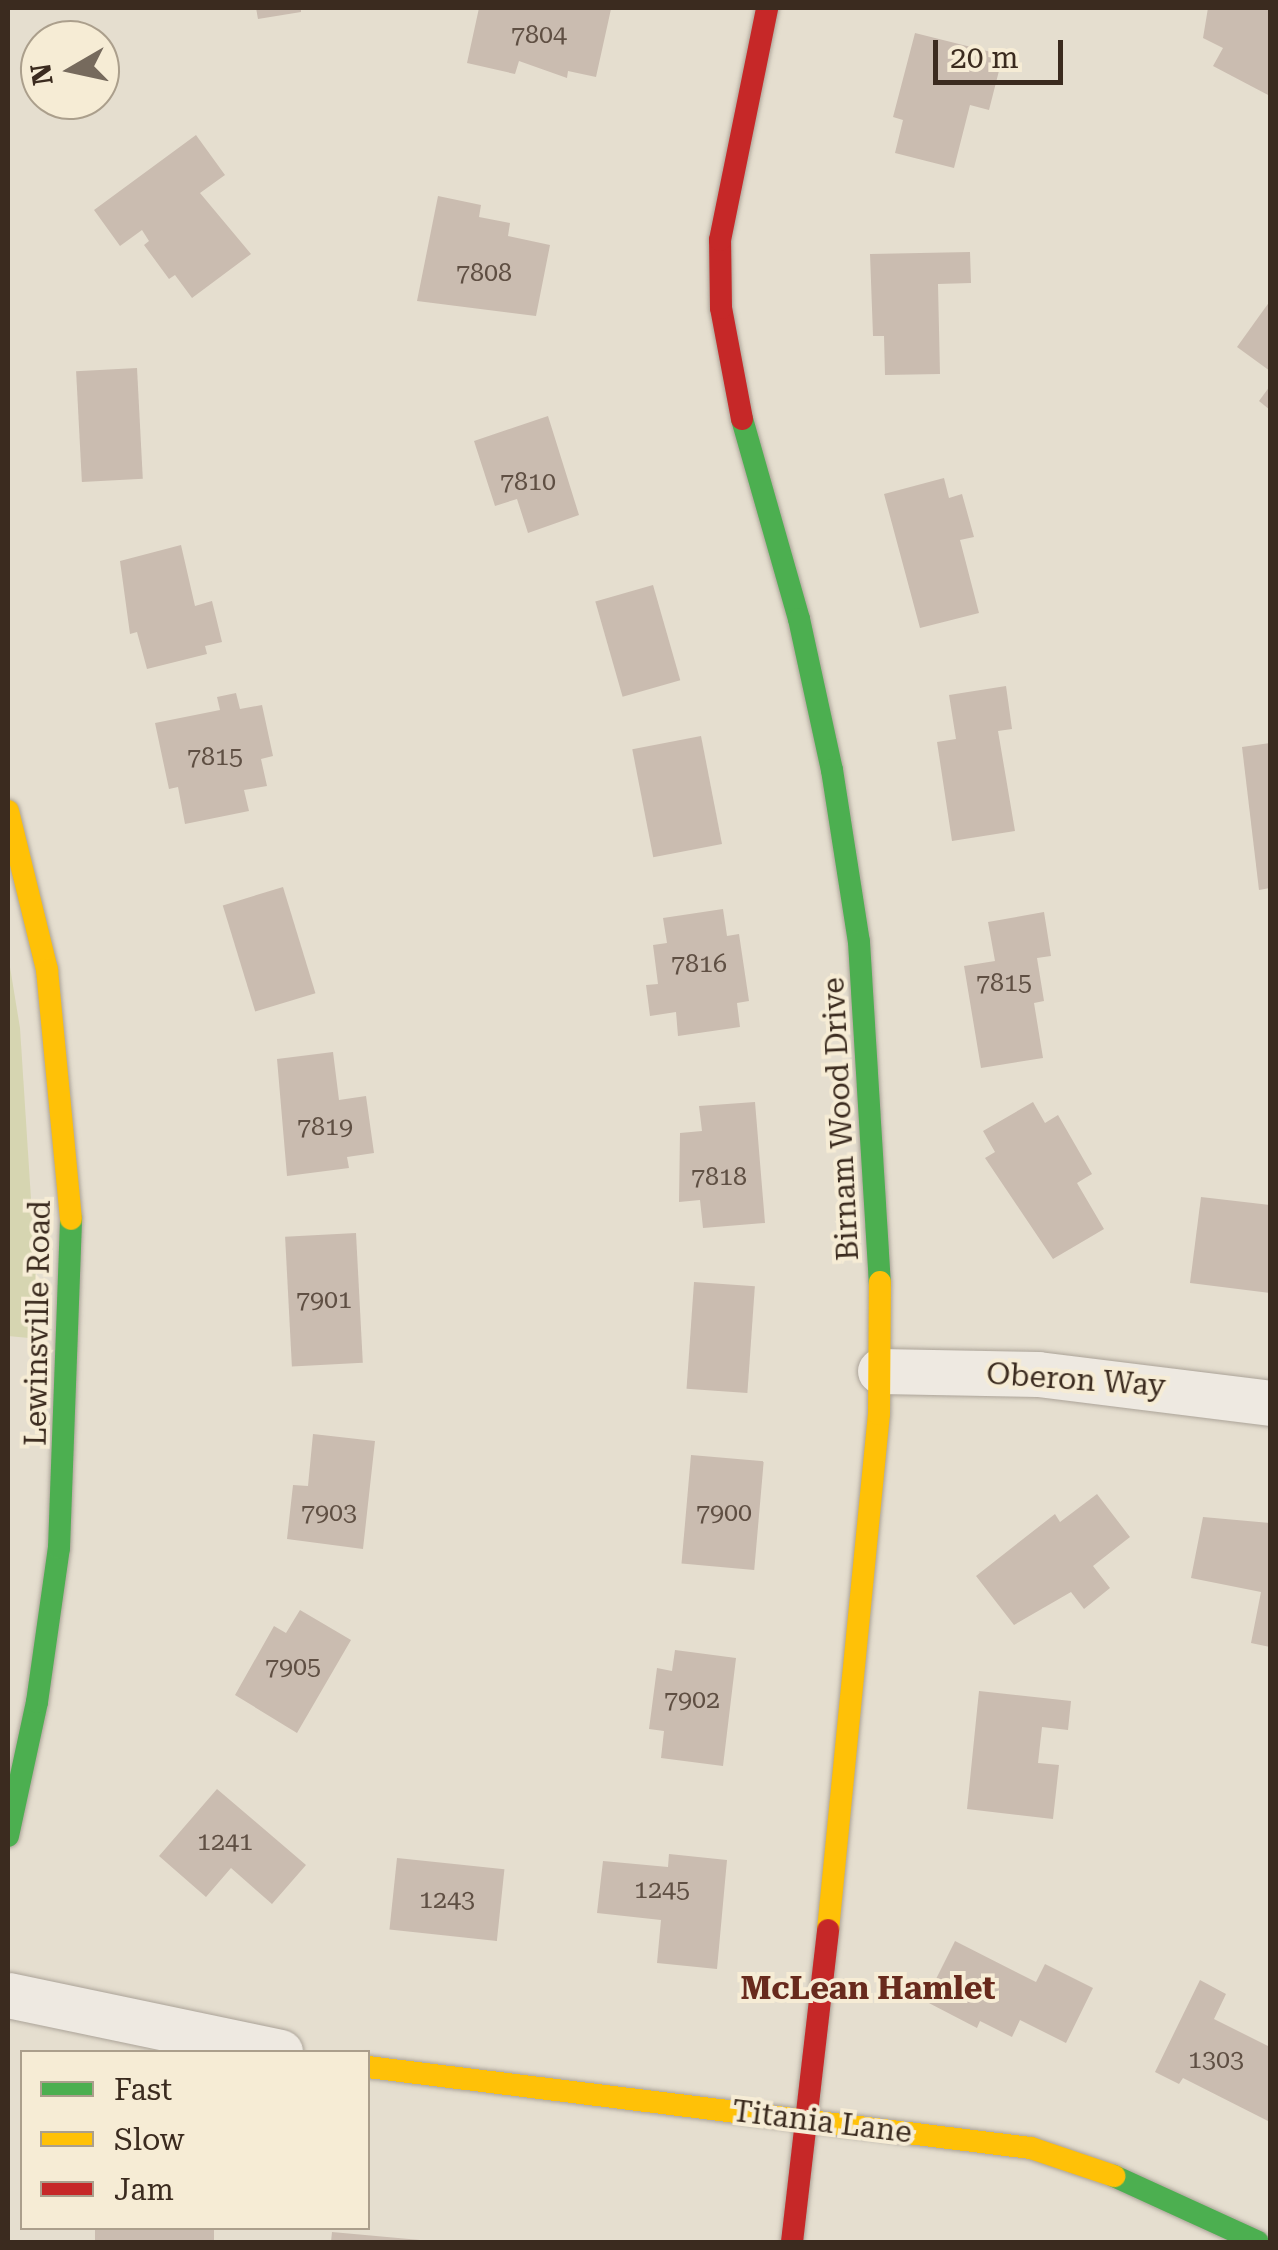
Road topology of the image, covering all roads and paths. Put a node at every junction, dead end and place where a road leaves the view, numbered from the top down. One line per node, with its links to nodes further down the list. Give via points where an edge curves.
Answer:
1 (766, 8): 3 (street, Birnam Wood Drive, via 732,152 720,240 721,308 738,405 799,619 860,942 873,1108)
2 (8, 811): 5 (street, Lewinsville Road, via 47,970 66,1117 74,1264 59,1548 37,1702)
3 (880, 1371): 4 (street, Oberon Way, via 1038,1374); 9 (street, Birnam Wood Drive, via 852,1718)
4 (1270, 1404)
5 (8, 1836)
6 (8, 1995): 7 (street)
7 (270, 2050)
8 (370, 2067): 9 (street, Titania Lane)
9 (806, 2120): 10 (street, Birnam Wood Drive); 11 (street, Titania Lane, via 1031,2148 1152,2189)
10 (792, 2242)
11 (1258, 2242)

